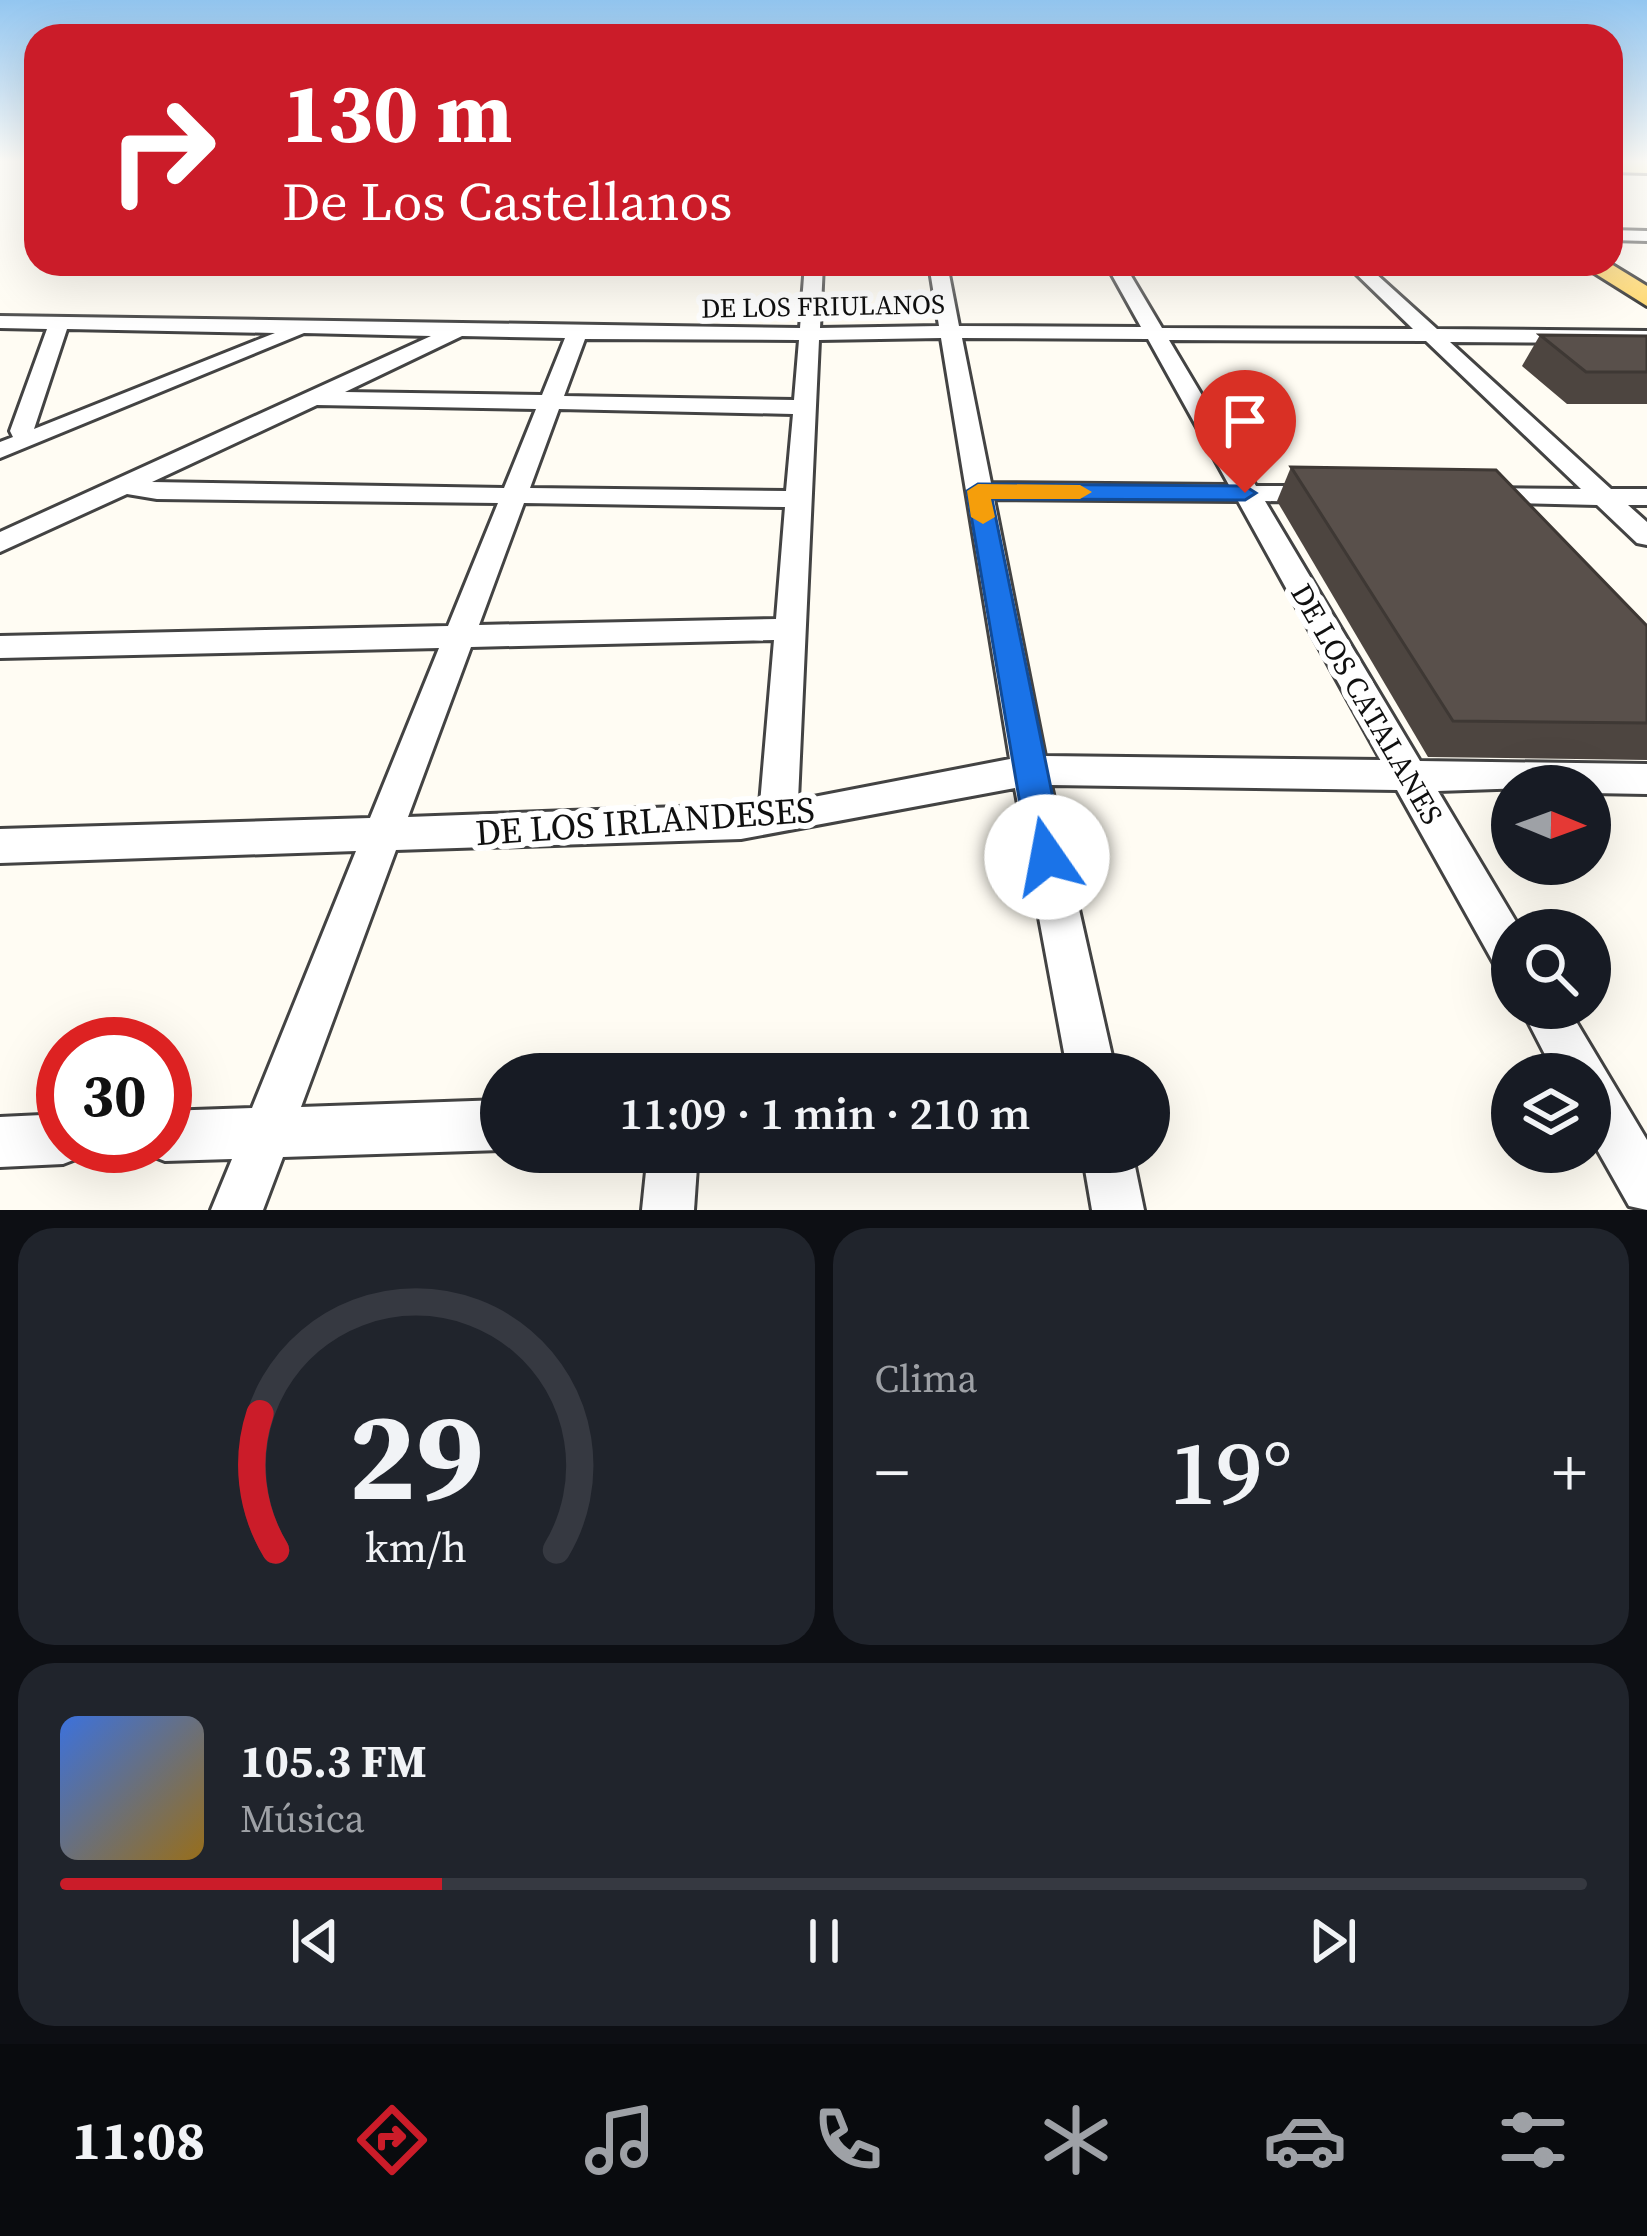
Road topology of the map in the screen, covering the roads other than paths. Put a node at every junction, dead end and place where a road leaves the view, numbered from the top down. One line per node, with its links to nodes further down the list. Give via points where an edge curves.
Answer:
1 (814, 276): 14 (street)
2 (940, 276): 12 (street)
3 (1122, 276): 13 (street, DE LOS CATALANES)
4 (1368, 276): 15 (street)
5 (1612, 276): 6 (main road)
6 (1647, 298)
7 (0, 322): 8 (street, DE LOS FRIULANOS)
8 (63, 322): 9 (street, DE LOS FRIULANOS); 20 (street, via 22,431)
9 (307, 327): 10 (street, DE LOS FRIULANOS); 20 (street)
10 (459, 330): 11 (street, DE LOS FRIULANOS); 17 (street)
11 (577, 332): 14 (street, DE LOS FRIULANOS); 18 (street)
12 (950, 332): 13 (street, DE LOS FRIULANOS); 14 (street, DE LOS FRIULANOS); 23 (street)
13 (1153, 333): 15 (street, DE LOS FRIULANOS); 24 (street, DE LOS CATALANES)
14 (813, 334): 19 (street)
15 (1432, 336): 16 (street, DE LOS FRIULANOS); 28 (street)
16 (1647, 338)
17 (317, 398): 18 (street); 22 (street)
18 (550, 404): 19 (street); 26 (street)
19 (806, 407): 30 (street)
20 (26, 441): 21 (street)
21 (0, 451)
22 (125, 486): 26 (street); 32 (street)
23 (978, 491): 24 (street); 36 (street)
24 (1245, 493): 25 (street); 37 (street, DE LOS CATALANES)
25 (1359, 494)
26 (513, 496): 30 (street); 34 (street)
27 (1450, 496): 28 (street)
28 (1604, 497): 29 (street); 31 (street)
29 (1647, 497)
30 (797, 499): 33 (street)
31 (1647, 537)
32 (0, 543)
33 (787, 629): 34 (street); 39 (street)
34 (460, 635): 35 (street); 40 (street)
35 (0, 646)
36 (1030, 770): 37 (street, DE LOS IRLANDESES); 39 (street, DE LOS IRLANDESES); 43 (street)
37 (1408, 777): 38 (street, DE LOS IRLANDESES); 42 (street, DE LOS CATALANES)
38 (1647, 779)
39 (778, 819): 40 (street, DE LOS IRLANDESES)
40 (382, 835): 41 (street, DE LOS IRLANDESES); 46 (street)
41 (0, 846)
42 (1491, 919)
43 (1088, 1053)
44 (480, 1126): 46 (street)
45 (1611, 1126): 52 (street)
46 (267, 1132): 47 (street); 53 (street)
47 (192, 1135)
48 (36, 1140): 49 (street)
49 (0, 1142)
50 (671, 1173): 54 (street)
51 (1111, 1173): 55 (street)
52 (1647, 1188)
53 (237, 1210)
54 (668, 1210)
55 (1118, 1210)

